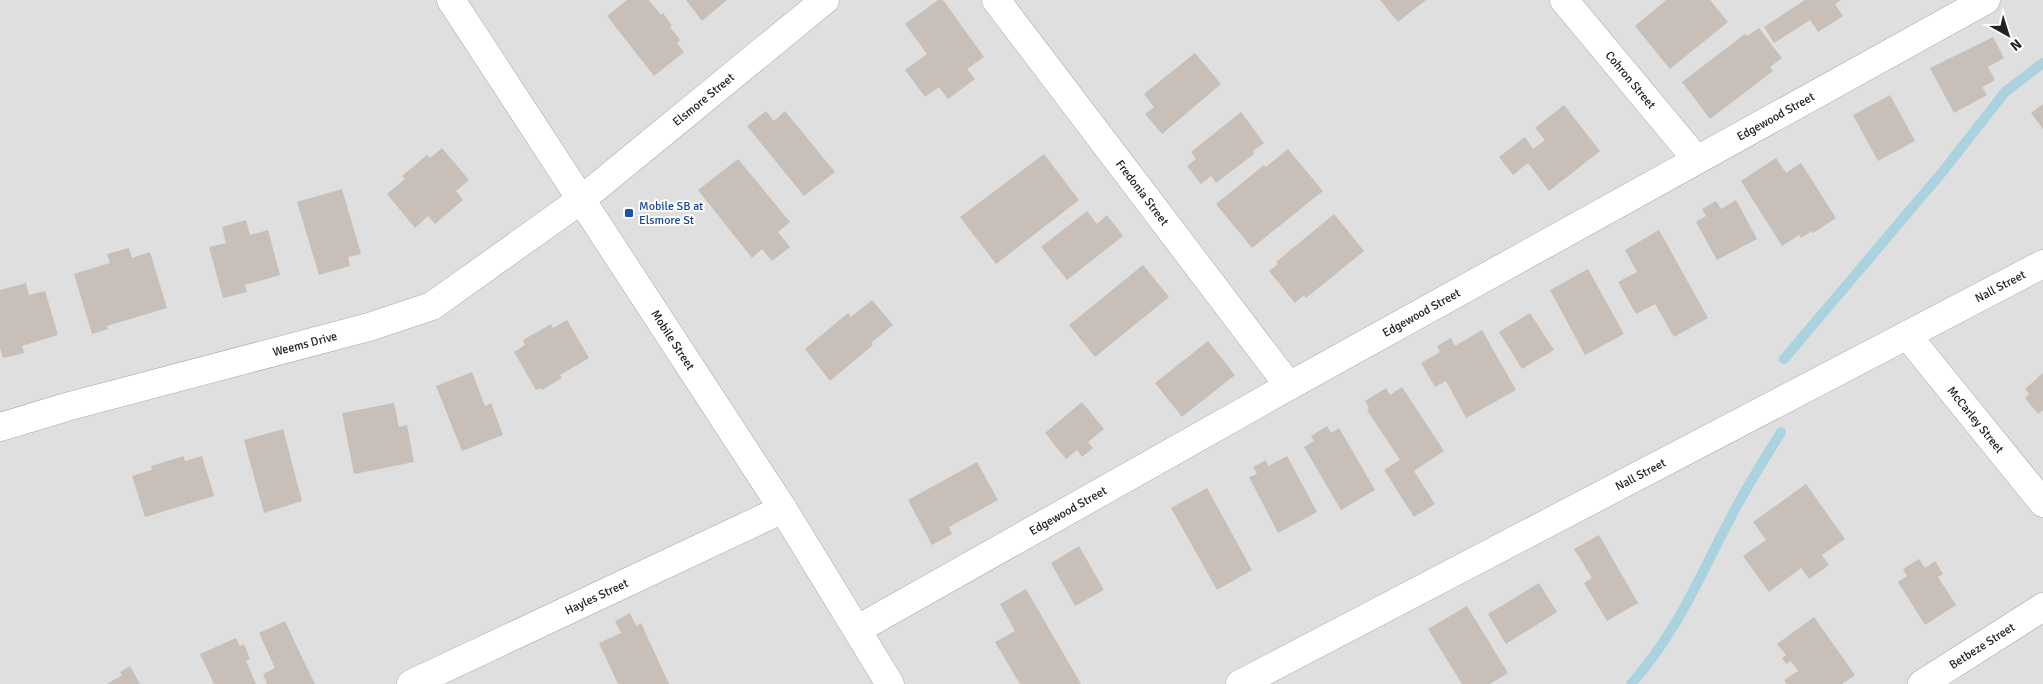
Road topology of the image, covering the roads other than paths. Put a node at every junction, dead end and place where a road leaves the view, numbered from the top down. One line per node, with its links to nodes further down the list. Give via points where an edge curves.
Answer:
1 (451, 0): 7 (street, Mobile Street)
2 (825, 0): 7 (street, Elsmore Street)
3 (996, 0): 10 (street, Fredonia Street)
4 (1564, 0): 6 (street, Cohron Street)
5 (1986, 0): 6 (street, Edgewood Street)
6 (1697, 160): 10 (street, Edgewood Street)
7 (582, 199): 11 (street, Weems Drive, via 432,306 369,327); 13 (street, Mobile Street)
8 (2043, 264): 9 (street, Nall Street)
9 (1907, 335): 12 (street, McCarley Street); 18 (street, Nall Street)
10 (1289, 386): 15 (street, Edgewood Street)
11 (0, 427)
12 (2043, 503)
13 (782, 509): 15 (street, Mobile Street); 16 (street, Hayles Street)
14 (2043, 607): 19 (street, Betbeze Street)
15 (858, 629): 17 (street, Mobile Street)
16 (411, 684)
17 (890, 684)
18 (1240, 684)
19 (1922, 684)

